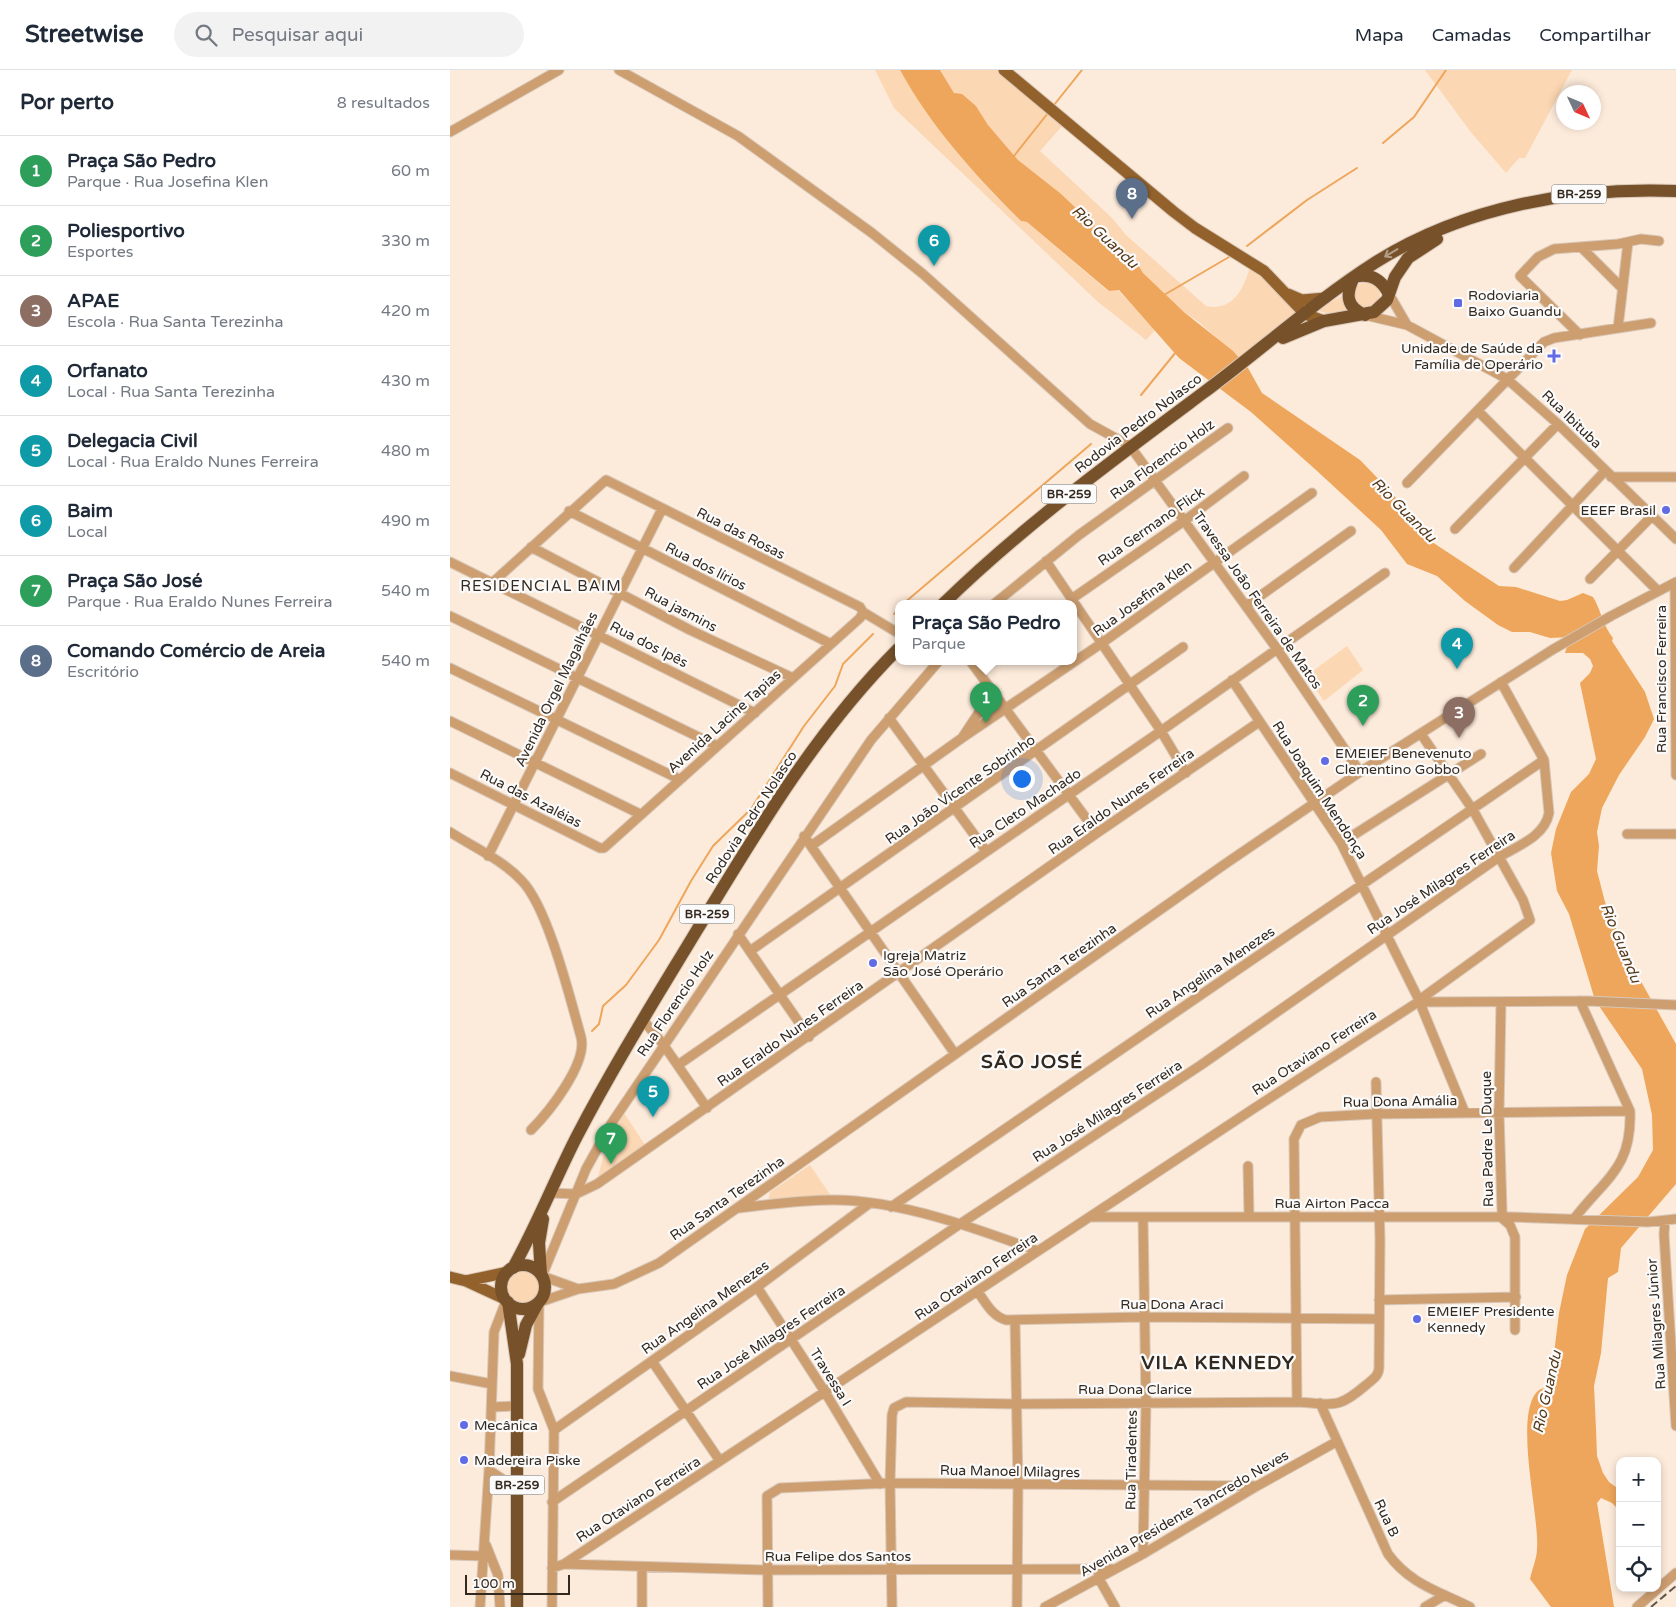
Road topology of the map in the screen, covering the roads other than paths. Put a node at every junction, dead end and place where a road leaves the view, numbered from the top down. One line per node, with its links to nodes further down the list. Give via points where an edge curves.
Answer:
1 (560, 70): 4 (street)
2 (619, 70): 27 (street, via 738,136 872,233 923,274 1090,424)
3 (1004, 70): 12 (main road, via 1174,212 1258,266)
4 (450, 132)
5 (1676, 191): 6 (highway, Rodovia Pedro Nolasco / BR-259, via 1612,190 1526,202)
6 (1484, 216): 10 (highway, Rodovia Pedro Nolasco / BR-259, one-way to 10, via 1432,232); 13 (highway, Rodovia Pedro Nolasco / BR-259, via 1416,252 1402,266)
7 (1659, 241): 8 (street, via 1641,239)
8 (1628, 242): 9 (street); 11 (street)
9 (1581, 247): 11 (street); 21 (street, via 1563,247 1546,252 1520,276)
10 (1354, 277): 13 (highway, via 1366,275 1376,278); 14 (highway, Rodovia Pedro Nolasco / BR-259); 16 (highway, via 1348,298 1354,309)
11 (1622, 288): 20 (street)
12 (1282, 290): 14 (main road, via 1302,300); 15 (main road)
13 (1389, 294): 16 (highway, via 1379,308); 19 (street)
14 (1325, 298): 15 (highway, Rodovia Pedro Nolasco / BR-259)
15 (1305, 314): 17 (main road); 22 (highway, Rodovia Pedro Nolasco / BR-259)
16 (1365, 314): 17 (highway, Rodovia Pedro Nolasco / BR-259); 19 (street, Rua Ibituba)
17 (1324, 321): 22 (highway, Rodovia Pedro Nolasco / BR-259)
18 (1651, 323): 20 (street)
19 (1407, 325): 23 (street, Rua Ibituba)
20 (1618, 328): 21 (street)
21 (1580, 335): 23 (street, via 1544,342)
22 (1262, 349): 27 (highway, Rodovia Pedro Nolasco / BR-259)
23 (1507, 379): 24 (street); 25 (street, Rua Ibituba)
24 (1478, 410): 28 (street); 33 (street)
25 (1558, 424): 28 (street); 29 (street, Rua Ibituba)
26 (1228, 428): 32 (street, Rua Florencio Holz)
27 (1130, 446): 32 (street, Travessa João Ferreira de Matos); 57 (highway, Rodovia Pedro Nolasco / BR-259, via 990,558)
28 (1524, 460): 35 (street); 40 (street)
29 (1608, 474): 31 (street); 35 (street); 38 (street, Rua Ibituba)
30 (1244, 476): 39 (street, Rua Germano Flick)
31 (1676, 477)
32 (1155, 482): 39 (street, Travessa João Ferreira de Matos); 46 (street, Rua Florencio Holz)
33 (1408, 482)
34 (1312, 493): 48 (street, Rua Josefina Klen)
35 (1572, 506): 45 (street); 49 (street)
36 (662, 509): 37 (street, Rua das Rosas, via 606,480); 44 (street, Avenida Orgel Magalhães); 61 (street, Rua das Rosas, via 860,607)
37 (570, 511): 43 (street); 44 (street, Rua dos lírios)
38 (1652, 516): 42 (street, Rua Ibituba); 45 (street)
39 (1184, 521): 48 (street, Travessa João Ferreira de Matos); 56 (street, Rua Germano Flick)
40 (1455, 529)
41 (1352, 531): 60 (street)
42 (1676, 539)
43 (530, 547): 52 (street); 55 (street, Rua jasmins)
44 (642, 550): 55 (street, Avenida Orgel Magalhães); 65 (street, Rua dos lírios)
45 (1618, 550): 51 (street); 54 (street)
46 (1046, 561): 56 (street); 58 (street, Rua Florencio Holz)
47 (450, 562): 52 (street, Rua dos Ipês)
48 (1216, 562): 60 (street, Travessa João Ferreira de Matos); 66 (street, Rua Josefina Klen)
49 (1514, 568)
50 (1385, 572): 68 (street, Rua Cleto Machado)
51 (1590, 579)
52 (492, 583): 64 (street, Rua dos Ipês)
53 (1675, 583): 54 (street, Rua Santa Terezinha); 82 (street, Rua Francisco Ferreira)
54 (1658, 591): 78 (street, Rua Santa Terezinha)
55 (620, 592): 64 (street, Avenida Orgel Magalhães); 76 (street, Rua jasmins, via 698,634)
56 (1073, 598)
57 (947, 600)
58 (999, 600)
59 (1077, 604): 66 (street)
60 (1246, 606): 68 (street, Travessa João Ferreira de Matos)
61 (863, 612): 63 (street, Rua das Rosas); 65 (street, Avenida Lacine Tapias)
62 (450, 616): 75 (street)
63 (895, 631)
64 (599, 634): 75 (street, Avenida Orgel Magalhães); 83 (street, Rua dos Ipês)
65 (831, 644): 76 (street, Avenida Lacine Tapias)
66 (1102, 644): 70 (street, Rua Josefina Klen); 79 (street)
67 (1183, 648): 79 (street, Rua João Vicente Sobrinho)
68 (1277, 649): 77 (street, Rua Cleto Machado); 97 (street, Travessa João Ferreira de Matos)
69 (895, 652): 132 (highway, Rodovia Pedro Nolasco / BR-259, via 812,750 776,802)
70 (1077, 661)
71 (935, 665): 84 (street, Rua Florencio Holz)
72 (973, 665): 80 (street)
73 (1070, 665): 81 (street, Rua Josefina Klen)
74 (450, 668): 85 (street)
75 (577, 678): 85 (street, Avenida Orgel Magalhães); 91 (street)
76 (794, 678): 83 (street, Avenida Lacine Tapias)
77 (1232, 680): 87 (street, Rua Joaquim Mendonça); 88 (street, Rua Cleto Machado)
78 (1500, 682): 89 (street, Rua Santa Terezinha); 94 (street, Rua José Milagres Ferreira)
79 (1130, 687): 88 (street); 92 (street, Rua João Vicente Sobrinho)
80 (993, 691): 81 (street); 90 (street)
81 (1006, 708): 90 (street, Rua Josefina Klen); 92 (street)
82 (1675, 709): 101 (street, Rua Francisco Ferreira)
83 (755, 713): 91 (street, Avenida Lacine Tapias)
84 (889, 718): 96 (street); 113 (street, Rua Florencio Holz)
85 (556, 720): 95 (street, Avenida Orgel Magalhães); 102 (street)
86 (450, 721): 95 (street)
87 (1259, 722): 99 (street, Rua Eraldo Nunes Ferreira); 104 (street, Rua Joaquim Mendonça)
88 (1161, 731): 99 (street); 103 (street, Rua Cleto Machado)
89 (1421, 734): 97 (street, Rua Santa Terezinha); 100 (street)
90 (962, 738): 96 (street, Rua Josefina Klen)
91 (717, 746): 102 (street, Avenida Lacine Tapias)
92 (1036, 752): 103 (street); 106 (street, Rua João Vicente Sobrinho)
93 (1481, 754): 100 (street)
94 (1544, 760): 107 (street, Rua Angelina Menezes); 119 (street, Rua José Milagres Ferreira, via 1548,821 1539,833)
95 (534, 763): 105 (street, Avenida Orgel Magalhães); 108 (street)
96 (924, 766): 106 (street); 115 (street, Rua Josefina Klen)
97 (1360, 772): 104 (street, Rua Santa Terezinha)
98 (450, 773): 105 (street, Rua das Azaléias)
99 (1186, 773): 110 (street, Rua Eraldo Nunes Ferreira)
100 (1448, 774): 107 (street); 114 (street)
101 (1676, 775)
102 (679, 779): 108 (street, Avenida Lacine Tapias)
103 (1068, 795): 110 (street); 117 (street, Rua Cleto Machado)
104 (1315, 803): 114 (street, Rua Joaquim Mendonça); 135 (street, Rua Santa Terezinha)
105 (513, 805): 116 (street, Rua das Azaléias); 118 (street, Avenida Orgel Magalhães)
106 (955, 810): 117 (street); 121 (street, Rua João Vicente Sobrinho)
107 (1473, 810): 119 (street); 120 (street, Rua Angelina Menezes)
108 (640, 814): 116 (street, Avenida Lacine Tapias, via 610,844)
109 (450, 832): 118 (street)
110 (1097, 833): 126 (street, Rua Eraldo Nunes Ferreira)
111 (1627, 834): 112 (street)
112 (1676, 834)
113 (804, 836): 115 (street); 123 (street, Rua Florencio Holz)
114 (1341, 844): 120 (street, Rua Joaquim Mendonça)
115 (811, 846): 121 (street)
116 (600, 848)
117 (986, 851): 122 (street, Rua Cleto Machado)
118 (488, 856): 143 (street, via 515,874 532,893 546,923 583,1045 575,1067 549,1111)
119 (1499, 856): 124 (street, Rua José Milagres Ferreira); 129 (street, Rua Otaviano Ferreira, via 1530,915 1527,924)
120 (1363, 884): 124 (street, Rua Joaquim Mendonça); 150 (street, Rua Angelina Menezes)
121 (841, 888): 122 (street); 125 (street, Rua João Vicente Sobrinho)
122 (871, 932): 126 (street); 127 (street, Rua Cleto Machado)
123 (738, 934): 125 (street); 134 (street, Rua Florencio Holz)
124 (1385, 936): 129 (street, Rua Joaquim Mendonça); 161 (street, Rua José Milagres Ferreira, via 1201,1065)
125 (750, 951): 127 (street)
126 (899, 974): 133 (street, Rua Eraldo Nunes Ferreira); 135 (street)
127 (780, 994): 133 (street); 136 (street, Rua Cleto Machado)
128 (1584, 1001): 130 (street); 131 (street); 139 (street)
129 (1420, 1002): 130 (street); 140 (street, Rua Joaquim Mendonça); 155 (street, Rua Otaviano Ferreira)
130 (1501, 1003): 141 (street, Rua Padre Le Duque)
131 (1676, 1005)
132 (643, 1020): 134 (street); 147 (highway, Rodovia Pedro Nolasco / BR-259, via 578,1135)
133 (809, 1037): 138 (street, Rua Eraldo Nunes Ferreira)
134 (663, 1044): 136 (street); 146 (street, Rua Florencio Holz, via 611,1124)
135 (955, 1054): 145 (street, Rua Santa Terezinha)
136 (678, 1065): 138 (street)
137 (1376, 1082): 142 (street)
138 (707, 1108): 146 (street, Rua Eraldo Nunes Ferreira, via 597,1184)
139 (1630, 1111): 141 (street, Rua Dona Amália); 159 (street, via 1631,1130 1620,1164)
140 (1465, 1113): 141 (street, Rua Dona Amália); 142 (street, Rua Dona Amália)
141 (1499, 1113): 157 (street, Rua Padre Le Duque)
142 (1376, 1114): 153 (street, Rua Dona Amália, via 1320,1117 1301,1125 1294,1139); 154 (street)
143 (531, 1130)
144 (1248, 1166): 152 (street)
145 (762, 1190): 149 (street); 151 (street, Rua Santa Terezinha)
146 (576, 1194): 147 (street, Rua Eraldo Nunes Ferreira); 164 (street, Rua Florencio Holz)
147 (549, 1196): 163 (highway, Rodovia Pedro Nolasco / BR-259); 164 (highway, Rodovia Pedro Nolasco / BR-259, via 539,1244)
148 (870, 1203): 149 (street, via 835,1200); 150 (street); 167 (street, Rua Angelina Menezes)
149 (764, 1205): 151 (street)
150 (891, 1207): 161 (street)
151 (738, 1208): 168 (street, Rua Santa Terezinha, via 640,1274 614,1284)
152 (1249, 1216): 153 (street, Rua Airton Pacca); 156 (street, Rua Airton Pacca)
153 (1297, 1216): 154 (street, Rua Airton Pacca); 175 (street)
154 (1379, 1216): 157 (street, Rua Airton Pacca); 171 (street)
155 (1090, 1217): 156 (street, Rua Airton Pacca); 162 (street, Rua Otaviano Ferreira)
156 (1143, 1217): 174 (street, Rua Tiradentes)
157 (1502, 1218): 159 (street, Rua Airton Pacca); 170 (street, Rua Padre Le Duque, via 1516,1237)
158 (1676, 1218): 160 (street, Rua Airton Pacca)
159 (1574, 1219): 160 (street, Rua Airton Pacca)
160 (1665, 1221): 179 (street, Rua Milagres Júnior)
161 (960, 1224): 162 (street); 180 (street, Rua José Milagres Ferreira)
162 (1038, 1251): 169 (street, Rua Otaviano Ferreira)
163 (511, 1270): 164 (highway, via 525,1266); 166 (main road); 172 (highway, via 502,1285)
164 (542, 1275): 168 (street); 173 (highway, via 545,1289)
165 (450, 1277): 166 (main road)
166 (466, 1281): 172 (main road)
167 (757, 1287): 180 (street, Travessa I); 181 (street, Rua Angelina Menezes)
168 (578, 1289): 173 (street, Rua Santa Terezinha)
169 (978, 1292): 177 (street, Rua Dona Araci, via 998,1318); 185 (street, Rua Otaviano Ferreira)
170 (1516, 1297): 171 (street); 178 (street, Rua Padre Le Duque)
171 (1379, 1300): 176 (street)
172 (506, 1301): 173 (highway, via 526,1309); 182 (highway, BR-259); 184 (street, via 494,1332)
173 (539, 1302): 182 (highway, BR-259, via 526,1326); 194 (street, via 538,1390)
174 (1144, 1317): 175 (street, Rua Dona Araci); 177 (street, Rua Dona Araci); 187 (street, Rua Tiradentes)
175 (1298, 1317): 176 (street, Rua Dona Araci); 186 (street)
176 (1378, 1319): 188 (street, Rua Dona Clarice, via 1379,1367 1376,1376 1343,1403)
177 (1015, 1320): 189 (street)
178 (1516, 1330)
179 (1673, 1333): 193 (street, Rua Milagres Júnior)
180 (792, 1340): 185 (street, Travessa I); 192 (street, Rua José Milagres Ferreira)
181 (652, 1361): 192 (street); 194 (street, Rua Angelina Menezes)
182 (517, 1364): 190 (highway, BR-259)
183 (450, 1376): 184 (street)
184 (492, 1384): 191 (street)
185 (825, 1392): 196 (street, Rua Otaviano Ferreira); 198 (street, Travessa I)
186 (1297, 1402): 187 (street, Rua Dona Clarice); 188 (street, Rua Dona Clarice)
187 (1146, 1403): 189 (street, Rua Dona Clarice); 200 (street, Rua Tiradentes)
188 (1320, 1403): 195 (street, Rua B)
189 (1016, 1404): 198 (street, Rua Dona Clarice, via 906,1402 894,1408); 199 (street)
190 (517, 1406): 191 (street); 202 (highway, BR-259)
191 (492, 1407): 197 (street)
192 (686, 1410): 196 (street); 203 (street, Rua José Milagres Ferreira)
193 (1676, 1426)
194 (554, 1430): 203 (street)
195 (1336, 1442): 201 (street, Avenida Presidente Tancredo Neves); 217 (street, Rua B, via 1388,1554 1405,1574)
196 (720, 1461): 208 (street, Rua Otaviano Ferreira)
197 (488, 1470): 202 (street); 204 (street)
198 (885, 1483): 199 (street, Rua Manoel Milagres); 211 (street); 213 (street, Rua Manoel Milagres, via 780,1488 767,1496)
199 (1018, 1485): 200 (street, Rua Manoel Milagres); 214 (street)
200 (1145, 1485): 201 (street, Rua Manoel Milagres); 206 (street, Rua Tiradentes)
201 (1256, 1486): 206 (street, Avenida Presidente Tancredo Neves)
202 (517, 1489): 221 (highway, BR-259)
203 (552, 1502): 209 (street)
204 (485, 1542): 207 (street); 220 (street, via 498,1576)
205 (450, 1554): 207 (street)
206 (1143, 1554): 212 (street, Avenida Presidente Tancredo Neves)
207 (483, 1556): 219 (street)
208 (564, 1564): 209 (street, Rua Otaviano Ferreira); 210 (street, Rua Felipe dos Santos)
209 (552, 1568): 222 (street)
210 (642, 1568): 213 (street, Rua Felipe dos Santos); 223 (street)
211 (893, 1569): 213 (street, Rua Felipe dos Santos); 214 (street, Rua Felipe dos Santos); 225 (street)
212 (1113, 1569): 214 (street, Rua Felipe dos Santos); 216 (street, Avenida Presidente Tancredo Neves)
213 (767, 1570): 224 (street)
214 (1017, 1570): 226 (street)
215 (1676, 1573): 230 (street)
216 (1098, 1577): 218 (street, Avenida Presidente Tancredo Neves); 227 (street)
217 (1445, 1595): 228 (street); 229 (street, Rua B)
218 (1049, 1606)
219 (480, 1607)
220 (500, 1607)
221 (517, 1607)
222 (552, 1607)
223 (642, 1607)
224 (768, 1607)
225 (892, 1607)
226 (1017, 1607)
227 (1115, 1607)
228 (1425, 1607)
229 (1470, 1607)
230 (1637, 1607)

